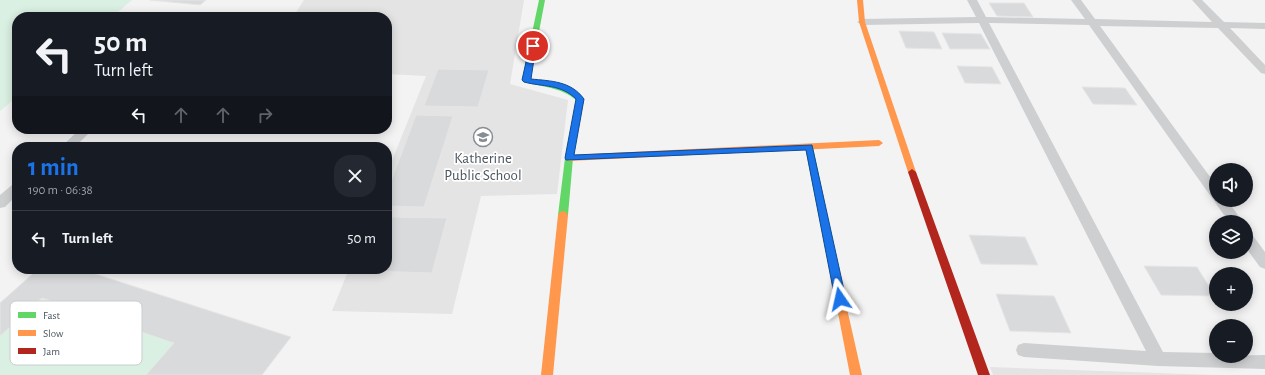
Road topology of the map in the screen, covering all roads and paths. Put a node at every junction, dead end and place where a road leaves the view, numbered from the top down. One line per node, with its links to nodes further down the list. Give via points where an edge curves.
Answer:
1 (542, 0): 16 (street, via 526,78 529,82 560,85 572,90 580,99)
2 (860, 0): 7 (street)
3 (972, 0): 6 (lane)
4 (1076, 0): 8 (lane)
5 (1197, 0): 9 (lane)
6 (983, 20): 7 (lane); 8 (lane); 23 (lane)
7 (862, 22): 27 (street, via 901,142)
8 (1093, 23): 9 (lane); 17 (lane)
9 (1221, 26): 10 (lane); 11 (lane)
10 (1265, 26)
11 (1265, 71)
12 (82, 134): 13 (lane)
13 (73, 142)
14 (879, 143): 15 (street)
15 (809, 147): 16 (street); 26 (street)
16 (569, 158): 25 (street)
17 (1209, 185)
18 (12, 192): 19 (lane)
19 (0, 203)
20 (1253, 247): 21 (lane)
21 (1265, 263)
22 (1024, 350): 23 (lane)
23 (1158, 359): 24 (lane)
24 (1265, 362)
25 (547, 375)
26 (856, 375)
27 (984, 375)

